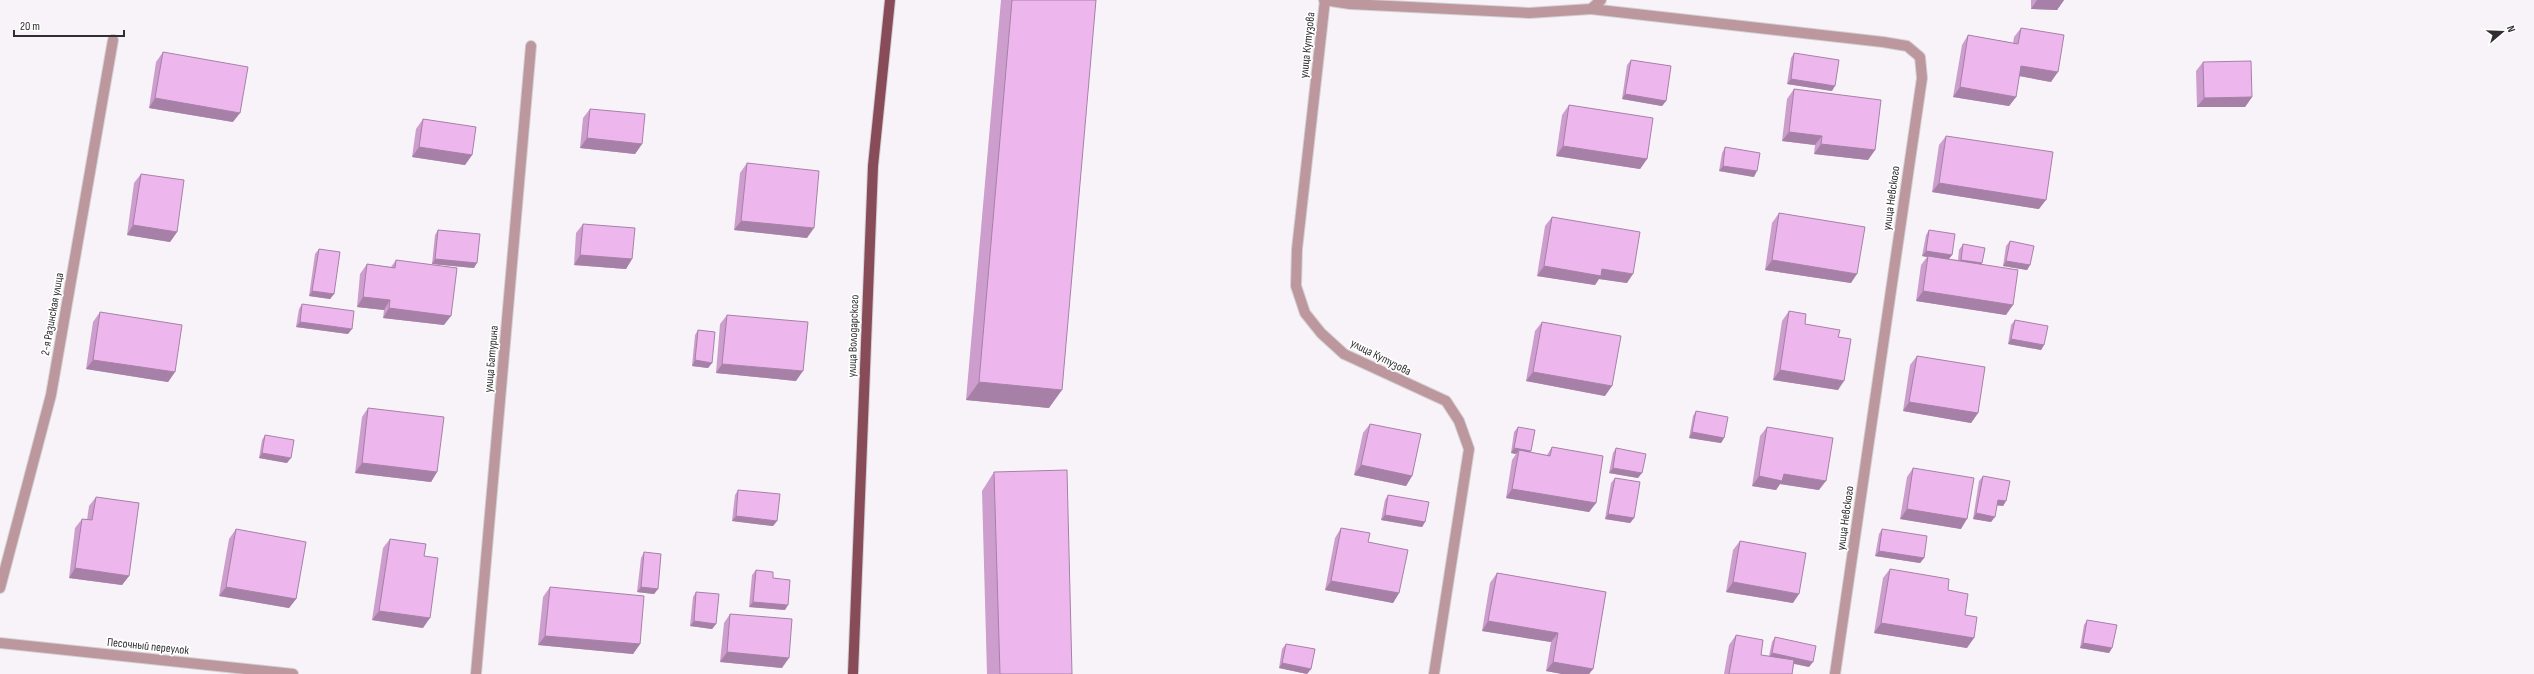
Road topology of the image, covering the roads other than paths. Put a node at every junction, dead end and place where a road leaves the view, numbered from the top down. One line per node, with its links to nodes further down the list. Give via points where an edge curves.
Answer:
1 (890, 0): 11 (main road, улица Володарского, via 873,166)
2 (1325, 0): 4 (street, улица Невского, via 1350,4 1529,13); 12 (street, улица Кутузова, via 1297,249 1296,286 1305,313 1321,333 1344,354 1446,401 1459,421 1469,449)
3 (1601, 0): 4 (street)
4 (1591, 9): 13 (street, улица Невского, via 1883,42 1907,46 1920,57 1922,78)
5 (113, 40): 7 (street, 2-я Разинская улица, via 51,396)
6 (531, 46): 10 (street, улица Батурина)
7 (0, 588)
8 (0, 643): 9 (street, Песочный переулок)
9 (292, 674)
10 (476, 674)
11 (853, 674)
12 (1434, 674)
13 (1835, 674)

